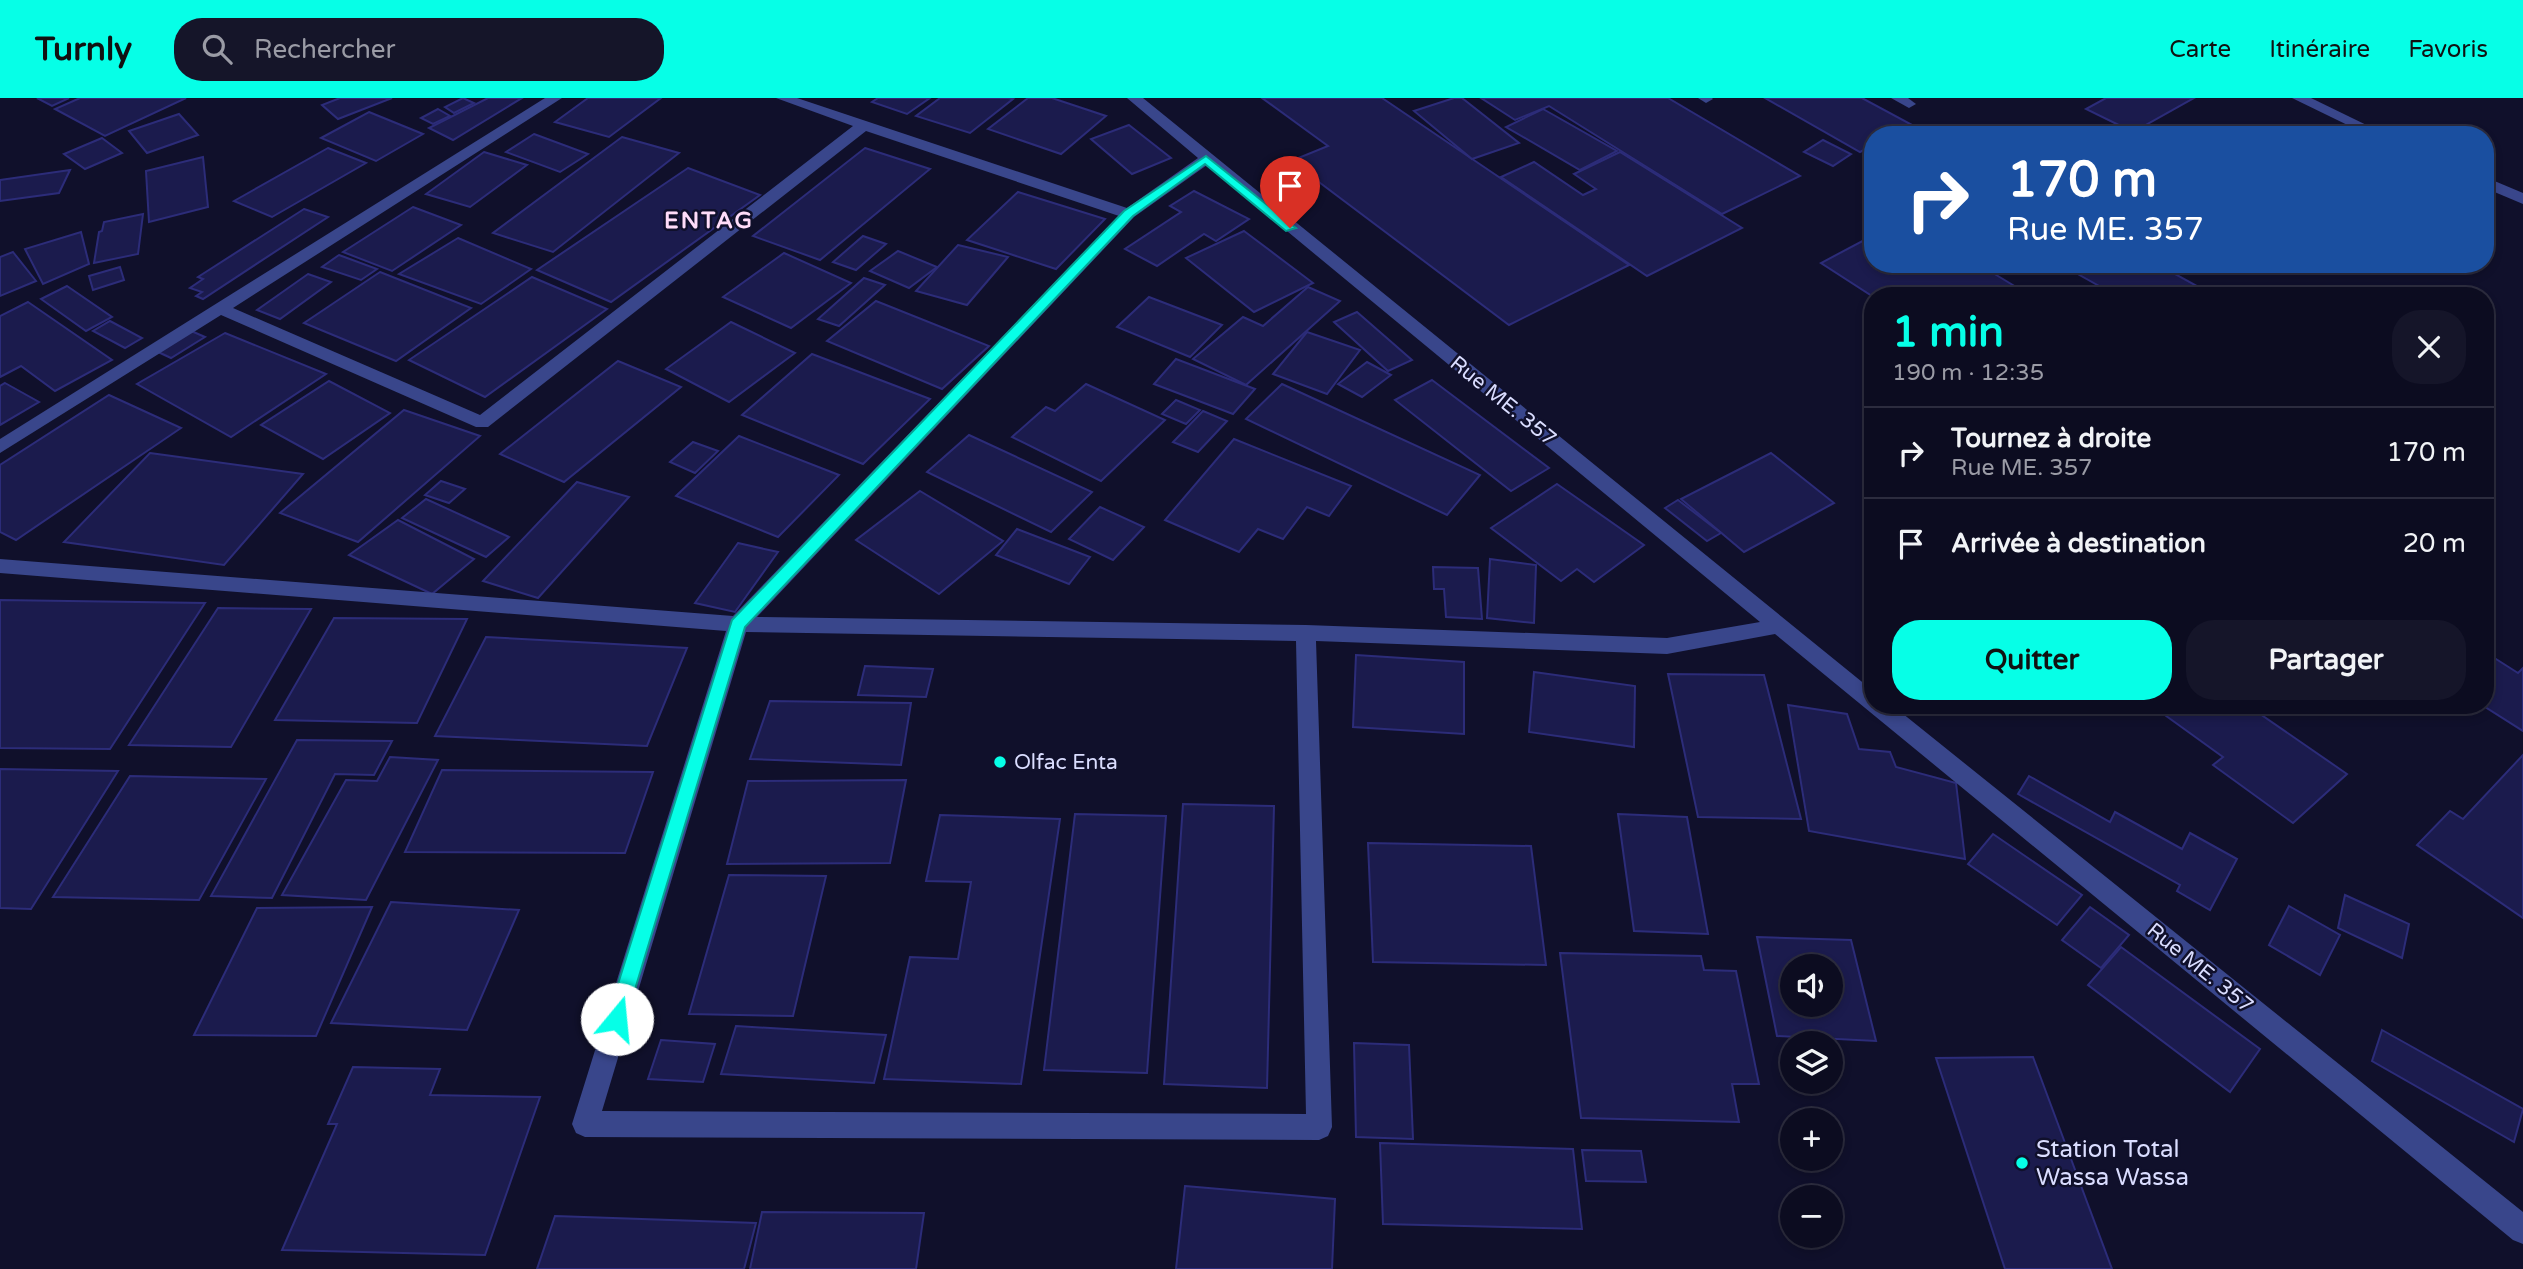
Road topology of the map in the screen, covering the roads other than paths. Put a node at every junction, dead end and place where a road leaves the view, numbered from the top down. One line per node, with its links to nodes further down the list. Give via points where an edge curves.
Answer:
1 (555, 98): 11 (street)
2 (783, 98): 5 (street)
3 (1134, 98): 7 (street, Rue ME. 357)
4 (2299, 98): 6 (street)
5 (864, 125): 10 (street); 11 (street, via 482,423)
6 (2360, 126)
7 (1206, 159): 10 (street); 15 (street, Rue ME. 357)
8 (2494, 186): 9 (street)
9 (2523, 199)
10 (1129, 214): 14 (street)
11 (219, 308): 12 (street)
12 (0, 447)
13 (0, 566): 14 (street)
14 (738, 624): 16 (street); 16 (street, via 584,1124 1319,1127)
15 (1779, 626): 16 (street, via 1667,646); 17 (street, Rue ME. 357)
16 (1306, 633)
17 (1864, 695)
18 (1888, 714): 19 (street, Rue ME. 357)
19 (2523, 1230)

